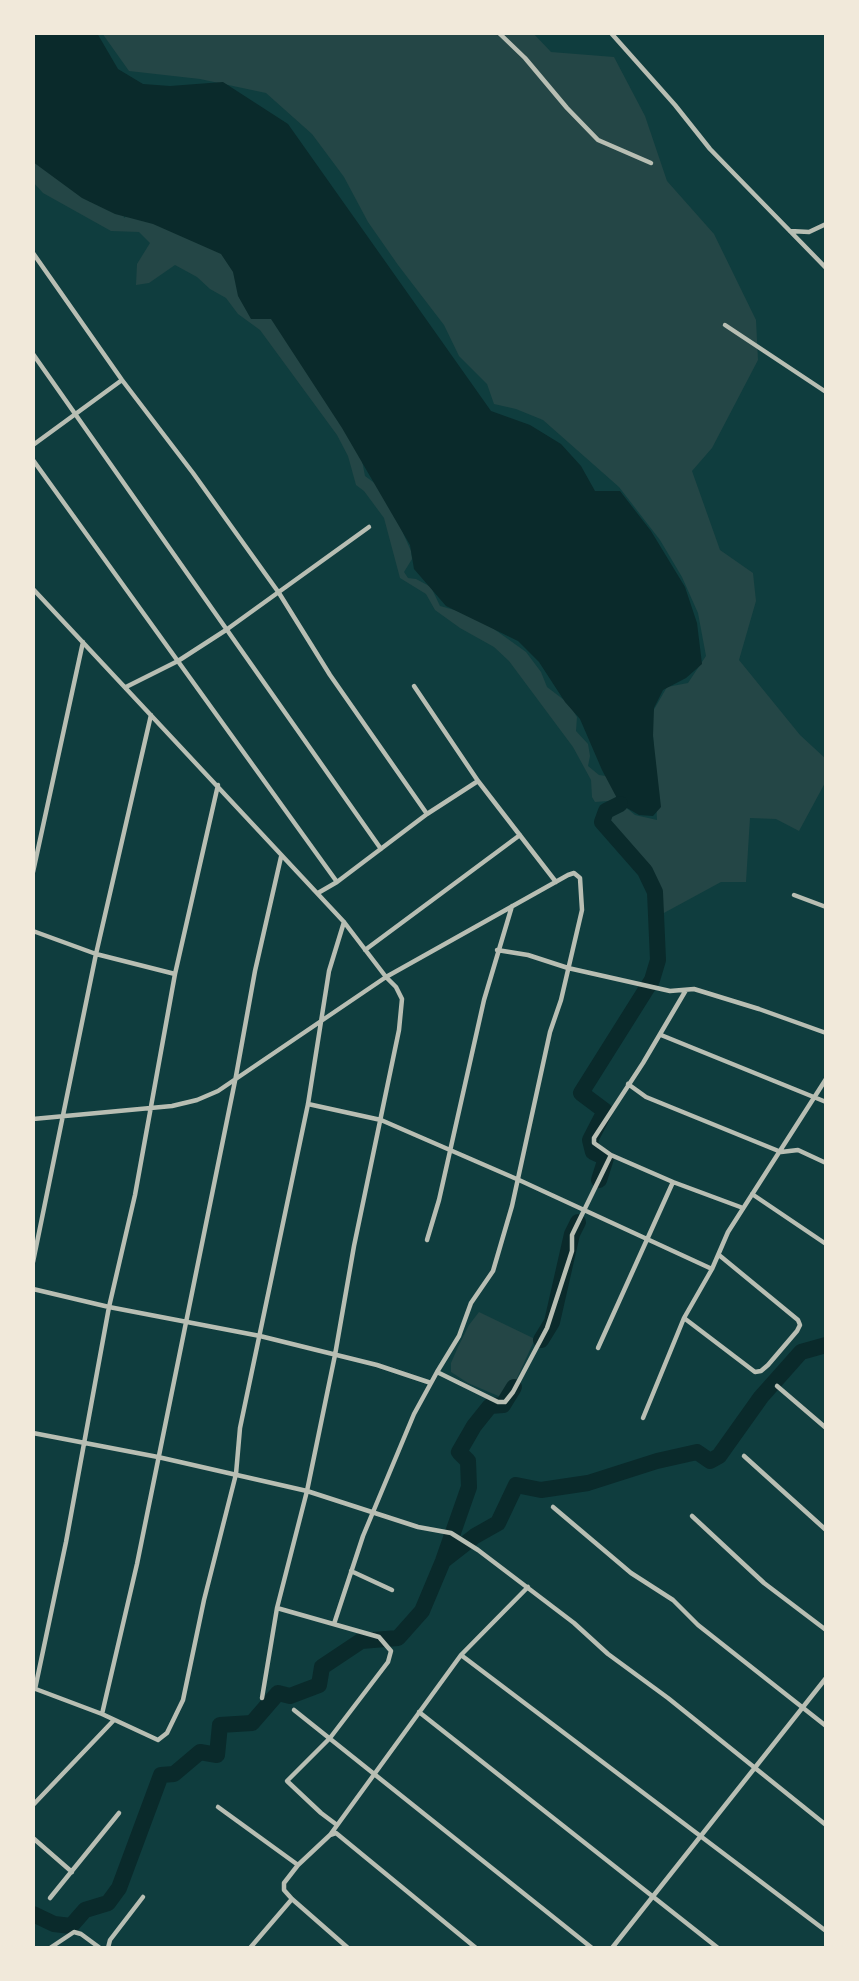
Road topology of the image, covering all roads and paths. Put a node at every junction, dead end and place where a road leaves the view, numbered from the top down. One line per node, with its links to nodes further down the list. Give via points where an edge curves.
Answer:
1 (499, 33): 3 (street, via 598,140)
2 (611, 33): 5 (street, via 710,149)
3 (651, 163)
4 (826, 224): 5 (street, via 809,232)
5 (789, 231): 7 (street)
6 (33, 253): 10 (street)
7 (826, 268)
8 (725, 324): 11 (street)
9 (34, 358): 12 (street)
10 (122, 380): 12 (street); 17 (street)
11 (826, 392)
12 (75, 413): 13 (street); 18 (street)
13 (33, 445)
14 (33, 460): 20 (street)
15 (369, 527): 17 (street)
16 (33, 589): 19 (street)
17 (279, 593): 18 (street); 26 (street)
18 (226, 630): 20 (street); 28 (street)
19 (83, 642): 22 (street); 30 (street)
20 (178, 661): 22 (street); 31 (street)
21 (414, 686): 24 (street)
22 (125, 687): 23 (street)
23 (151, 714): 25 (street); 41 (street)
24 (478, 781): 26 (street); 27 (street)
25 (218, 784): 29 (street); 43 (street)
26 (427, 814): 28 (street)
27 (520, 835): 32 (street); 39 (street)
28 (381, 849): 31 (street)
29 (281, 856): 33 (street); 49 (street)
30 (33, 872)
31 (337, 882): 33 (street)
32 (556, 882): 35 (street); 42 (street, via 574,873 581,885 582,910)
33 (317, 893): 37 (street)
34 (794, 895): 36 (street)
35 (512, 905): 40 (street); 44 (street)
36 (826, 907)
37 (344, 922): 39 (street); 46 (street)
38 (33, 931): 41 (street)
39 (365, 950): 44 (street)
40 (497, 950): 42 (street); 59 (street)
41 (96, 954): 43 (street); 56 (street)
42 (568, 968): 45 (street, via 670,991); 63 (street)
43 (174, 974): 55 (street)
44 (386, 977): 46 (street); 58 (street, via 402,999)
45 (686, 990): 47 (street, via 747,1005); 48 (street)
46 (321, 1020): 49 (street); 54 (street)
47 (826, 1033)
48 (661, 1035): 51 (street); 52 (street)
49 (236, 1076): 55 (street, via 197,1100); 77 (street)
50 (826, 1079): 52 (street)
51 (628, 1084): 60 (street, via 646,1097); 61 (street, via 594,1138 594,1143)
52 (814, 1097): 53 (street); 60 (street)
53 (826, 1102)
54 (307, 1104): 58 (street); 78 (street)
55 (152, 1107): 56 (street); 75 (street)
56 (61, 1117): 57 (street); 72 (street)
57 (33, 1119)
58 (381, 1120): 59 (street); 80 (street)
59 (450, 1149): 63 (street); 68 (street)
60 (781, 1152): 62 (street, via 798,1150); 65 (street)
61 (611, 1155): 64 (street); 67 (street)
62 (826, 1163)
63 (519, 1180): 67 (street); 81 (street, via 493,1271 471,1303 459,1336)
64 (673, 1182): 66 (street); 69 (street)
65 (752, 1194): 66 (street); 70 (street)
66 (743, 1208): 71 (street)
67 (584, 1210): 69 (street); 81 (street, via 572,1235 572,1251 547,1328 508,1401 498,1402)
68 (426, 1240)
69 (648, 1240): 73 (street); 79 (street)
70 (826, 1244)
71 (719, 1255): 73 (street); 76 (street, via 798,1320 797,1331 768,1365 755,1372)
72 (33, 1262)
73 (712, 1269): 76 (street)
74 (33, 1289): 75 (street)
75 (109, 1307): 77 (street); 87 (street)
76 (684, 1318): 84 (street)
77 (185, 1323): 78 (street); 89 (street)
78 (260, 1336): 80 (street); 90 (street, via 240,1428)
79 (598, 1348)
80 (335, 1355): 82 (street); 91 (street)
81 (437, 1372): 82 (street)
82 (431, 1382): 93 (street)
83 (777, 1386): 85 (street)
84 (643, 1418)
85 (826, 1428)
86 (33, 1433): 87 (street)
87 (83, 1444): 89 (street); 104 (street)
88 (744, 1456): 95 (street)
89 (158, 1457): 90 (street); 109 (street)
90 (236, 1474): 91 (street); 110 (street, via 183,1700 167,1733 154,1740)
91 (307, 1491): 93 (street); 99 (street)
92 (553, 1507): 106 (street)
93 (375, 1511): 96 (street); 97 (street, via 451,1533)
94 (692, 1516): 101 (street, via 764,1583)
95 (826, 1530)
96 (351, 1571): 98 (street); 100 (street)
97 (528, 1587): 102 (street); 113 (street)
98 (392, 1590)
99 (277, 1608): 100 (street); 105 (street)
100 (334, 1624): 112 (street, via 379,1637 391,1651 388,1662)
101 (826, 1630)
102 (461, 1655): 108 (street); 121 (street)
103 (826, 1678): 106 (street)
104 (34, 1689): 109 (street)
105 (262, 1698)
106 (802, 1707): 111 (street); 113 (street)
107 (294, 1710): 112 (street)
108 (419, 1712): 114 (street); 125 (street)
109 (102, 1714): 110 (street)
110 (114, 1720): 115 (street)
111 (826, 1726)
112 (330, 1738): 114 (street); 118 (street, via 288,1781)
113 (755, 1768): 119 (street); 121 (street)
114 (374, 1774): 118 (street); 136 (street)
115 (33, 1805)
116 (218, 1807): 123 (street)
117 (120, 1813): 124 (street)
118 (337, 1825): 120 (street)
119 (826, 1825)
120 (330, 1835): 123 (street); 135 (street, via 336,1833)
121 (700, 1836): 125 (street); 129 (street)
122 (33, 1838): 124 (street)
123 (298, 1865): 128 (street, via 284,1883)
124 (72, 1872): 127 (street)
125 (653, 1896): 137 (street); 138 (street)
126 (143, 1897): 132 (street)
127 (50, 1898)
128 (292, 1899): 133 (street); 134 (street)
129 (826, 1931)
130 (50, 1948): 131 (street, via 74,1932)
131 (100, 1948)
132 (108, 1948)
133 (250, 1948)
134 (348, 1948)
135 (476, 1948)
136 (592, 1948)
137 (612, 1948)
138 (718, 1948)

